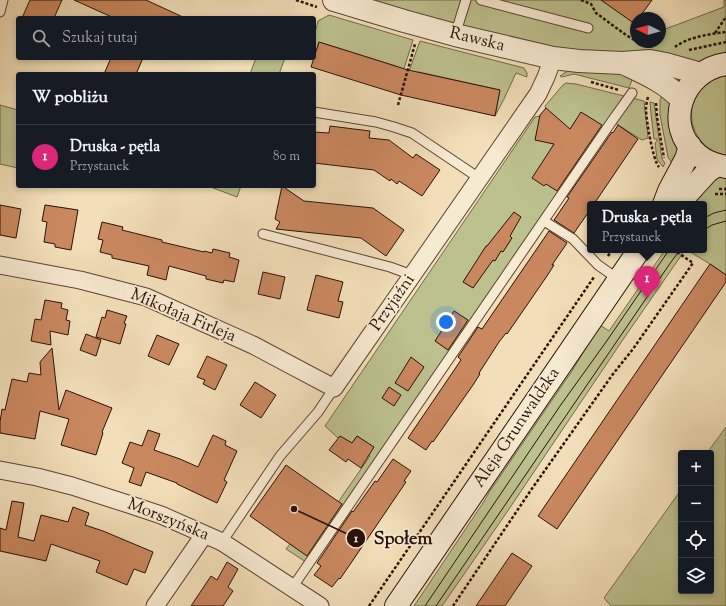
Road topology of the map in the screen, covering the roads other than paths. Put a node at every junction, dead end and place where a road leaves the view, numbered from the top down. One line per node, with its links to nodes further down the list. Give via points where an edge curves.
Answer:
1 (3, 0): 5 (lane)
2 (334, 0): 7 (main road, Rawska)
3 (466, 0): 7 (lane)
4 (481, 0): 6 (lane)
5 (0, 12)
6 (588, 28)
7 (455, 35): 8 (main road, Rawska)
8 (553, 58): 9 (main road, Rawska); 17 (street, Przyjaźni, via 538,94)
9 (622, 63): 11 (main road, Rawska, via 650,61); 13 (main road, Rawska, via 664,84)
10 (726, 64): 11 (main road, via 710,68)
11 (701, 74): 13 (main road, via 686,90)
12 (632, 93): 20 (lane)
13 (682, 100): 15 (main road, via 681,129)
14 (316, 112): 17 (lane, via 376,122 412,133)
15 (690, 146): 16 (main road, via 706,161); 18 (main road)
16 (722, 166): 19 (main road, via 708,171)
17 (479, 178): 24 (street, Przyjaźni)
18 (665, 201)
19 (681, 201)
20 (544, 221): 25 (lane, via 573,239 600,267); 30 (lane)
21 (263, 234): 24 (lane)
22 (637, 253): 25 (main road, Aleja Grunwaldzka)
23 (0, 265): 26 (street, Mikołaja Firleja, via 80,280 146,297 253,345)
24 (412, 275): 26 (street, Przyjaźni)
25 (618, 280): 33 (main road, Aleja Grunwaldzka)
26 (334, 388): 29 (lane, Przyjaźni, via 318,412 280,456)
27 (0, 470): 28 (street, Morszyńska, via 65,484 114,499 161,515)
28 (204, 534): 29 (street, Morszyńska); 31 (street)
29 (222, 542): 30 (street, Morszyńska)
30 (292, 588): 32 (street, Morszyńska)
31 (155, 606)
32 (320, 606)
33 (396, 606)

